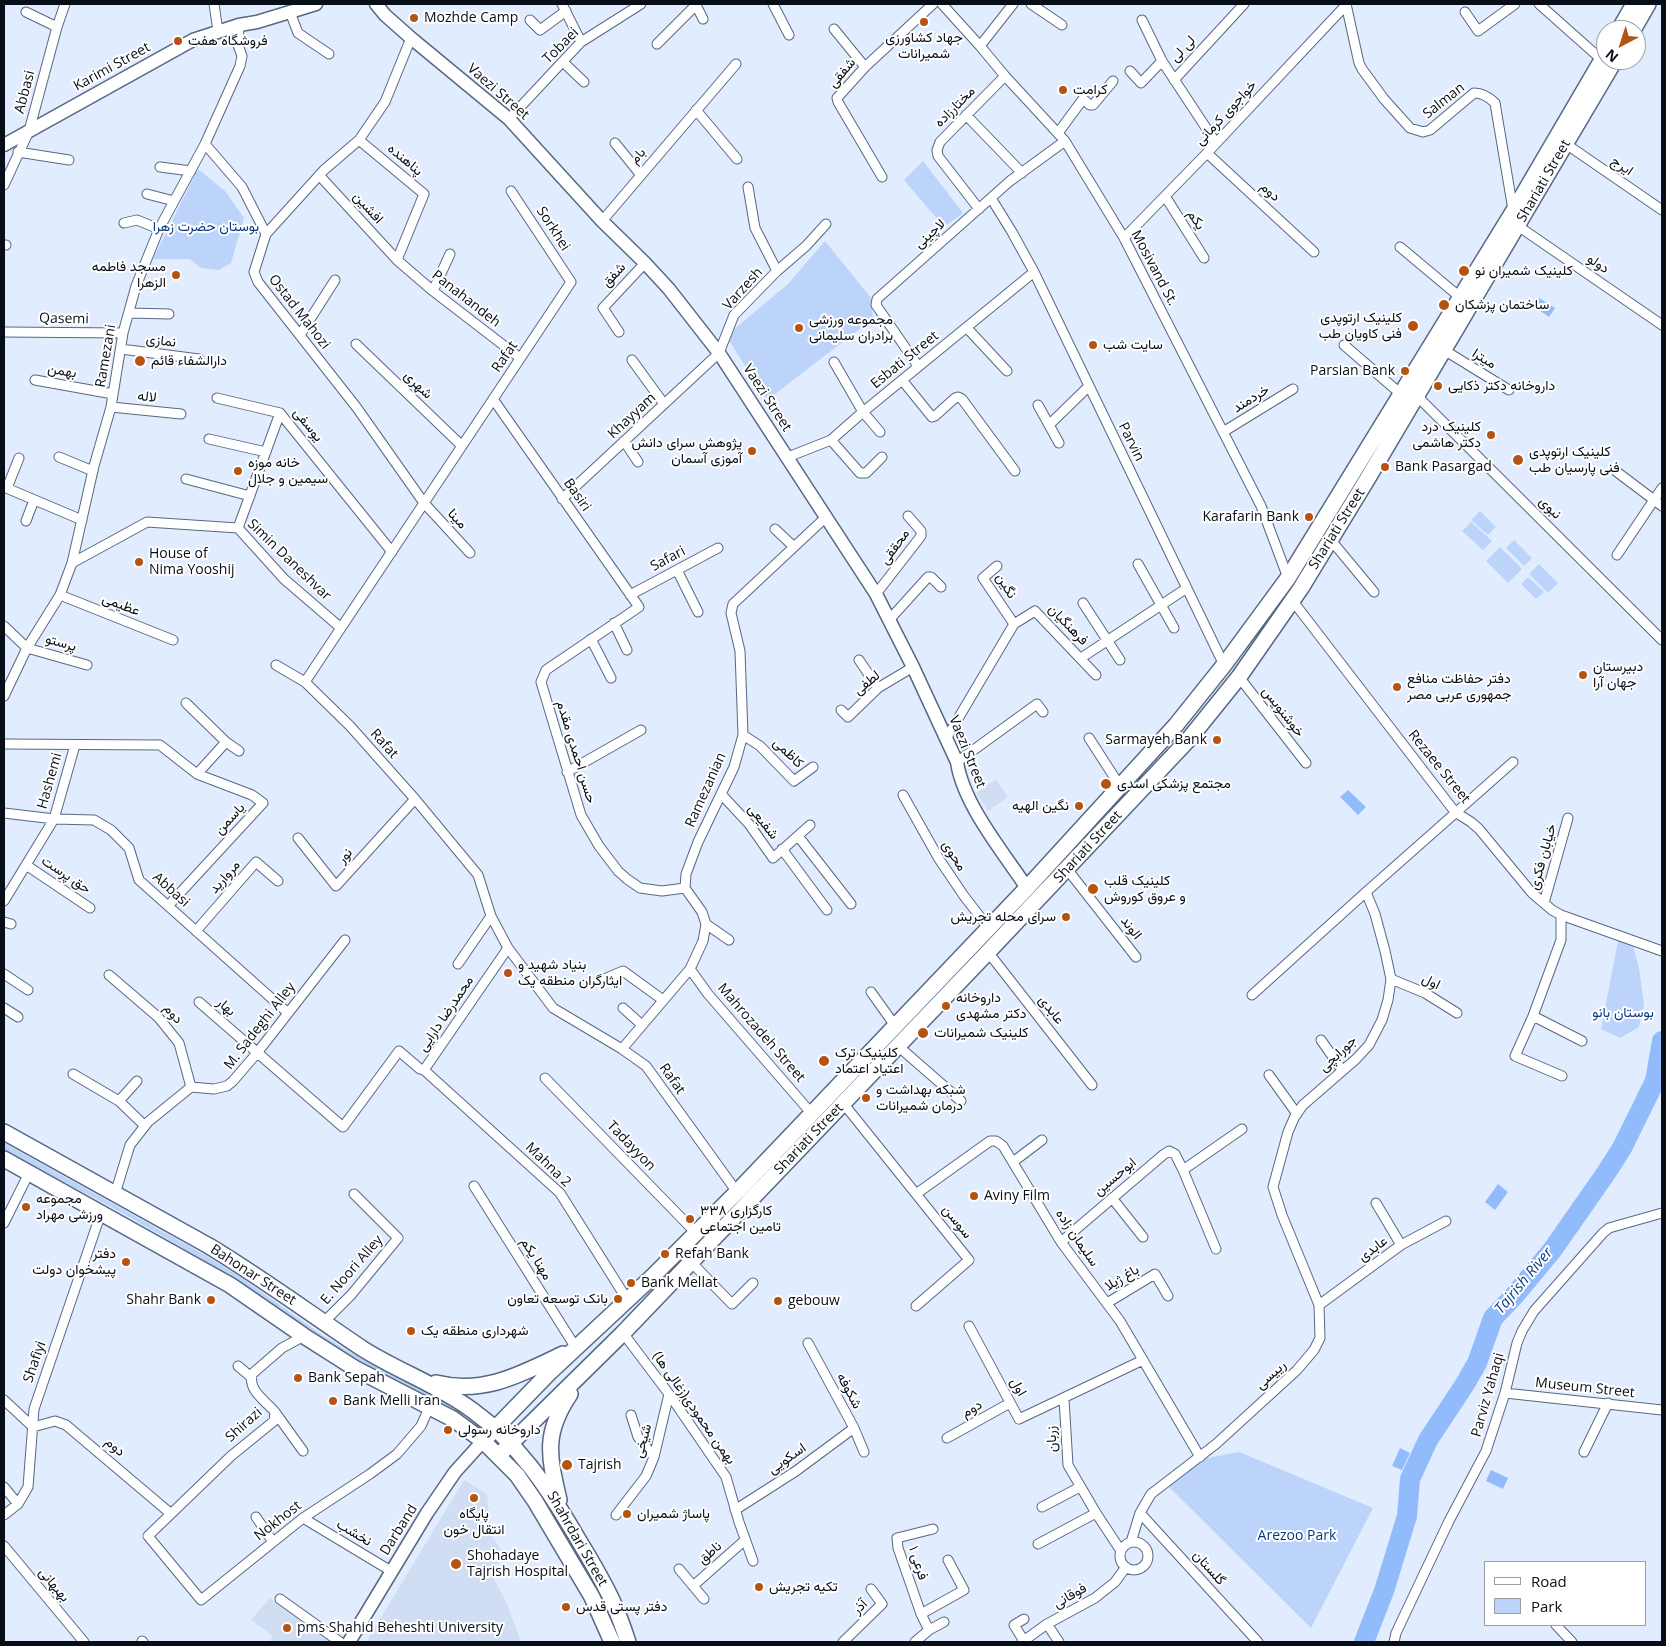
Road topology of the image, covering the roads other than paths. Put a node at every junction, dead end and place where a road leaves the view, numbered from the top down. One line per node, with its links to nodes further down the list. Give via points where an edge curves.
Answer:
1 (64, 4): 29 (street, Abbasi)
2 (214, 4): 31 (street)
3 (316, 4): 18 (main road, Karimi Street)
4 (376, 4): 33 (main road, Vaezi Street)
5 (641, 4): 34 (street, Tobaei)
6 (773, 4): 32 (street)
7 (933, 4): 42 (street, شفقی)
8 (942, 4): 36 (street, Mosivand St.)
9 (1013, 4): 36 (street)
10 (1031, 4): 28 (street)
11 (1242, 4): 47 (street, لی لی)
12 (1514, 4): 21 (street, via 1478,31)
13 (1634, 4): 25 (main road)
14 (1648, 4): 26 (main road)
15 (695, 5): 22 (street); 35 (street)
16 (1346, 5): 58 (street, خواجوی کرمانی); 81 (street, Salman, via 1359,62 1384,100 1410,128 1422,132 1430,130 1474,93 1489,97 1495,103)
17 (1542, 5): 37 (street)
18 (288, 8): 27 (main road, Karimi Street, via 252,16); 38 (street, via 298,33)
19 (564, 8): 23 (street, via 540,30); 34 (street)
20 (26, 12): 29 (street)
21 (1465, 12)
22 (704, 19)
23 (530, 20)
24 (1142, 20): 39 (street)
25 (1625, 20)
26 (1639, 20)
27 (239, 25): 31 (main road, Karimi Street); 59 (street, Ramezani, via 240,66)
28 (1062, 25)
29 (57, 27): 53 (street, Abbasi)
30 (834, 29): 42 (street)
31 (218, 31): 53 (main road, Karimi Street, via 192,40)
32 (790, 35)
33 (412, 38): 52 (main road, Vaezi Street); 55 (street, Ostad Mahozi, via 384,102)
34 (581, 42): 40 (street, Tobaei)
35 (657, 44)
36 (980, 46): 46 (street, Mosivand St.)
37 (1596, 48)
38 (329, 54)
39 (1162, 61): 45 (street, via 1141,83); 47 (street)
40 (563, 62): 49 (street); 52 (street, Tobaei)
41 (736, 64): 50 (street, بام)
42 (865, 67): 71 (street, شفقی, via 837,98)
43 (1601, 70): 81 (main road, Shariati Street)
44 (1602, 70): 60 (main road, Shariati Street)
45 (1130, 71)
46 (1005, 76): 51 (street, مختارزاده); 54 (street, Mosivand St.)
47 (1174, 80): 58 (street, لی لی)
48 (1113, 81): 54 (street, via 1093,105 1083,99)
49 (584, 82)
50 (696, 110): 64 (street); 69 (street, بام)
51 (966, 115): 68 (street); 79 (street, مختارزاده, via 940,142 937,150 938,156)
52 (509, 119): 82 (main road, Vaezi Street)
53 (29, 131): 61 (main road, Karimi Street); 62 (street, Abbasi)
54 (1058, 133): 56 (street, Mosivand St.)
55 (360, 140): 70 (street, Ostad Mahozi); 92 (street, پناهنده, via 424,194)
56 (1065, 141): 68 (street, لاچینی); 87 (street, Mosivand St.)
57 (615, 143): 69 (street)
58 (1216, 143): 63 (street, خواجوی کرمانی)
59 (205, 144): 67 (street, Ramezani); 86 (street, via 242,187)
60 (1566, 144): 80 (street, ایرج); 81 (main road, Shariati Street)
61 (4, 145)
62 (18, 152): 65 (street); 72 (street, Abbasi)
63 (1206, 153): 76 (street, خواجوی کرمانی); 89 (street, دوم)
64 (737, 159)
65 (69, 160)
66 (160, 168): 67 (street)
67 (191, 170): 78 (street, Ramezani)
68 (1022, 173): 77 (street, لاچینی)
69 (640, 174): 82 (street, بام)
70 (319, 175): 86 (street, Ostad Mahozi); 92 (street, افشین)
71 (882, 177)
72 (4, 185)
73 (748, 187): 94 (street, Varzesh, via 755,228)
74 (511, 191): 97 (street, Sorkhei)
75 (147, 194): 78 (street)
76 (1165, 196): 87 (street, خواجوی کرمانی); 91 (street, یکم)
77 (991, 198): 79 (street, لاچینی); 95 (street, Parvin)
78 (174, 201): 85 (street, Ramezani)
79 (978, 209): 117 (street, لاچینی, via 876,302)
80 (1662, 210)
81 (1516, 219): 99 (main road, Shariati Street); 102 (street, دولو); 111 (main road, Shariati Street)
82 (602, 221): 93 (main road, Vaezi Street)
83 (124, 223): 85 (street, via 137,220)
84 (826, 224): 94 (street, Varzesh)
85 (159, 229): 100 (street, Ramezani)
86 (266, 234): 107 (street, Ostad Mahozi, via 254,272)
87 (1124, 238): 137 (street, Mosivand St.)
88 (1400, 248): 99 (street)
89 (1314, 252)
90 (450, 254): 98 (street)
91 (1204, 258)
92 (397, 260): 98 (street, Panahandeh)
93 (645, 263): 105 (street, شفق, via 603,308); 112 (main road, Vaezi Street)
94 (777, 272): 112 (street, Varzesh, via 734,315)
95 (1034, 272): 103 (street, Esbati Street); 121 (street, Parvin)
96 (335, 280): 107 (street)
97 (571, 282): 113 (street, Rafat)
98 (433, 292): 113 (street, Panahandeh)
99 (1461, 298): 125 (main road, Shariati Street)
100 (129, 313): 101 (street); 106 (street, Ramezani)
101 (168, 314)
102 (1662, 325)
103 (967, 328): 117 (street, Esbati Street); 118 (street)
104 (4, 332): 106 (street, Qasemi)
105 (619, 332)
106 (123, 333): 110 (street, Ramezani)
107 (300, 335): 159 (street, Ostad Mahozi)
108 (356, 344): 142 (street, شهری)
109 (1344, 345): 125 (street)
110 (121, 349): 114 (street, نمازی); 124 (street, Ramezani)
111 (1444, 350): 123 (street, میترا); 126 (main road, Shariati Street)
112 (719, 353): 129 (street, Khayyam); 145 (main road, Vaezi Street)
113 (520, 358): 128 (street, Rafat)
114 (199, 359)
115 (632, 360): 129 (street)
116 (834, 362): 132 (street)
117 (918, 366): 120 (street, Esbati Street)
118 (1007, 371)
119 (35, 380): 124 (street, بهمن)
120 (902, 380): 132 (street, Esbati Street); 150 (street, via 932,417 954,398 962,399)
121 (1089, 386): 135 (street); 178 (street, Parvin)
122 (1293, 389): 137 (street, خردمند)
123 (1509, 390)
124 (114, 394): 131 (street, Ramezani)
125 (1402, 395): 176 (main road, Shariati Street)
126 (1417, 396): 166 (main road, Shariati Street); 197 (street, نبوی)
127 (217, 398): 133 (street, یوسفی)
128 (493, 399): 142 (street, Rafat); 156 (street, Basiri)
129 (664, 404): 140 (street, Khayyam)
130 (1038, 405): 135 (street)
131 (111, 407): 134 (street, لاله); 149 (street, Ramezani)
132 (863, 412): 136 (street); 139 (street, Esbati Street)
133 (280, 413): 143 (street); 169 (street, یوسفی)
134 (181, 414)
135 (1049, 425): 141 (street)
136 (880, 432)
137 (1223, 432): 176 (street, Mosivand St., via 1261,506)
138 (209, 439): 143 (street)
139 (831, 440): 145 (street, Esbati Street); 146 (street, via 863,474)
140 (624, 441): 148 (street); 156 (street, Khayyam)
141 (1059, 443)
142 (462, 446): 159 (street, Rafat)
143 (266, 452): 155 (street)
144 (59, 457): 149 (street)
145 (788, 457): 161 (main road, Vaezi Street)
146 (882, 457)
147 (19, 458): 153 (street)
148 (638, 462)
149 (93, 471): 162 (street, Ramezani)
150 (1015, 471)
151 (1617, 472): 158 (street)
152 (186, 479): 155 (street)
153 (5, 488): 157 (street)
154 (1662, 488): 158 (street)
155 (250, 496): 164 (street)
156 (562, 499): 182 (street, Basiri)
157 (34, 500): 162 (street); 163 (street)
158 (1658, 503): 171 (street)
159 (424, 504): 169 (street, Rafat); 170 (street, مینا)
160 (908, 516): 181 (street, محققی, via 921,536)
161 (826, 517): 167 (street, Ramezanian); 181 (main road, Vaezi Street)
162 (82, 520): 172 (street, Ramezani)
163 (26, 521)
164 (238, 528): 172 (street, Simin Daneshvar, via 147,522); 193 (street, Simin Daneshvar, via 284,579)
165 (775, 529): 167 (street)
166 (1330, 539): 179 (main road, Shariati Street); 180 (street)
167 (793, 546): 218 (street, Ramezanian, via 733,604 731,613 740,650)
168 (718, 548): 175 (street, Safari)
169 (392, 552): 193 (street, Rafat)
170 (470, 553)
171 (1617, 555)
172 (72, 563): 183 (street, Ramezani)
173 (1138, 564): 186 (street)
174 (998, 566): 191 (street, نگین, via 983,578)
175 (677, 570): 182 (street, Safari); 188 (street)
176 (1284, 584): 179 (main road); 184 (main road); 206 (main road, Shariati Street)
177 (941, 587): 189 (street, via 928,577)
178 (1188, 588): 186 (street, فرهنگیان); 206 (street, Parvin)
179 (1301, 588): 184 (main road, Shariati Street)
180 (1374, 592)
181 (876, 594): 189 (main road, Vaezi Street)
182 (630, 595): 187 (street, Basiri)
183 (60, 596): 196 (street, عظیمی); 199 (street, Ramezani)
184 (1292, 600): 210 (main road, Shariati Street); 235 (street, Rezaee Street)
185 (1082, 603): 198 (street)
186 (1160, 606): 194 (street); 198 (street, فرهنگیان)
187 (639, 607): 190 (street, حسن احمدی مقدم)
188 (698, 612)
189 (890, 619): 207 (main road, Vaezi Street)
190 (614, 623): 195 (street, حسن احمدی مقدم); 200 (street)
191 (1014, 624): 201 (street, فرهنگیان, via 1035,611); 220 (street, فرهنگیان)
192 (4, 626): 199 (street)
193 (341, 628): 211 (street, Rafat)
194 (1174, 628)
195 (591, 639): 209 (street); 229 (street, حسن احمدی مقدم, via 546,670 541,682)
196 (173, 640)
197 (1662, 640)
198 (1108, 641): 201 (street, فرهنگیان); 203 (street)
199 (28, 648): 204 (street, پرستو); 213 (street, Ramezani)
200 (627, 650)
201 (1081, 658): 208 (street)
202 (859, 660): 212 (street)
203 (1120, 660)
204 (87, 665)
205 (276, 665): 211 (street)
206 (1224, 665): 231 (main road, Shariati Street, via 1176,725)
207 (914, 667): 212 (street, لطفی); 220 (main road, Vaezi Street)
208 (1096, 675)
209 (611, 678)
210 (1239, 678): 226 (street, خوشنویس); 244 (main road, Shariati Street, via 1189,740)
211 (305, 682): 234 (street, Rafat)
212 (878, 688): 215 (street, لطفی, via 848,717)
213 (4, 696)
214 (186, 703): 221 (street)
215 (841, 710)
216 (1043, 712): 225 (street, via 1037,704)
217 (640, 730): 229 (street)
218 (743, 735): 228 (street, کاظمی, via 760,746 794,782); 232 (street, Ramezanian)
219 (1089, 738): 231 (street)
220 (946, 739): 225 (main road, Vaezi Street)
221 (226, 742): 224 (street); 230 (street)
222 (4, 744): 223 (street, یاسمن)
223 (75, 745): 230 (street, یاسمن, via 160,746); 238 (street, Hashemi)
224 (239, 751)
225 (957, 762): 247 (main road, Vaezi Street, via 958,774 976,812)
226 (1306, 762)
227 (1514, 762): 235 (street)
228 (813, 766)
229 (567, 772): 246 (street, حسن احمدی مقدم, via 582,815 618,871 640,888 662,891)
230 (197, 774): 252 (street, یاسمن, via 252,795 262,803)
231 (1120, 786): 247 (main road, Shariati Street)
232 (722, 795): 242 (street, شفیعی, via 749,824 772,858); 246 (street, Ramezanian, via 698,842 686,874)
233 (903, 795): 258 (street, محوی, via 939,859)
234 (415, 798): 241 (street, نور, via 336,886); 256 (street, Rafat, via 478,875)
235 (1455, 812): 248 (street); 250 (street, Rezaee Street, via 1479,829)
236 (4, 813): 238 (street, Abbasi)
237 (1568, 818): 250 (street, خیابان فکری)
238 (54, 819): 243 (street, Hashemi); 252 (street, Abbasi, via 94,820 111,830 130,848 139,880)
239 (810, 825): 240 (street, شفیعی)
240 (798, 836): 242 (street, شفیعی); 251 (street, شفیعی)
241 (298, 838)
242 (782, 850): 254 (street, شفیعی)
243 (26, 865): 249 (street, Hashemi); 253 (street, حق پرست)
244 (1067, 869): 264 (main road, Shariati Street); 265 (street, الوند)
245 (278, 881): 259 (street, مروارید, via 256,862)
246 (685, 888): 257 (street, via 702,912)
247 (1027, 888): 258 (main road, Shariati Street)
248 (1366, 892): 270 (street, جورابچی, via 1375,914); 274 (street)
249 (4, 901)
250 (1544, 903): 255 (street, Rezaee Street)
251 (852, 904)
252 (168, 906): 259 (street, Abbasi)
253 (90, 908)
254 (827, 910)
255 (1561, 915): 263 (street, Rezaee Street); 281 (street, via 1561,940)
256 (491, 916): 262 (street, Rafat); 266 (street)
257 (706, 924): 261 (street); 267 (street, via 704,941)
258 (988, 927): 284 (main road, Shariati Street)
259 (196, 931): 279 (street, Abbasi)
260 (344, 940): 279 (street, M. Sadeghi Alley)
261 (729, 940)
262 (508, 948): 288 (street, Rafat, via 554,1008); 290 (street, محمدرضا دارایی)
263 (1662, 951)
264 (988, 952): 287 (main road, Shariati Street); 297 (street, عابدی)
265 (1136, 957)
266 (458, 964)
267 (690, 969): 275 (street); 302 (street, Mahrozadeh Street)
268 (4, 974): 272 (street)
269 (109, 975): 298 (street, دوم, via 158,1017 179,1043)
270 (1391, 979): 280 (street, اول, via 1425,993); 291 (street, جورابچی, via 1382,1020 1369,1044)
271 (602, 980): 275 (street, via 623,971)
272 (28, 990)
273 (871, 992): 284 (street)
274 (1252, 995)
275 (663, 1000): 283 (street)
276 (198, 1002): 289 (street, بهار)
277 (4, 1008): 282 (street)
278 (623, 1008): 283 (street)
279 (288, 1013): 289 (street, M. Sadeghi Alley)
280 (1457, 1013)
281 (1533, 1016): 286 (street); 294 (street, via 1516,1056)
282 (18, 1017)
283 (642, 1025): 288 (street)
284 (896, 1027): 302 (main road, Shariati Street)
285 (1321, 1040): 291 (street)
286 (1582, 1041)
287 (898, 1046): 300 (street); 301 (main road, Shariati Street)
288 (622, 1049): 313 (street, Rafat, via 646,1066)
289 (257, 1053): 290 (street, محمدرضا دارایی, via 344,1127 398,1051); 298 (street, M. Sadeghi Alley, via 227,1086 214,1089)
290 (424, 1070): 333 (street, Mahna 2, via 560,1193)
291 (1342, 1070): 303 (street, جورابچی)
292 (73, 1074): 299 (street)
293 (1269, 1075): 303 (street)
294 (1562, 1076)
295 (545, 1078): 325 (street, Tadayyon)
296 (137, 1081): 299 (street)
297 (1092, 1085)
298 (192, 1087): 304 (street)
299 (119, 1101): 304 (street)
300 (961, 1101)
301 (843, 1103): 316 (street); 330 (main road, Shariati Street)
302 (812, 1114): 313 (main road, Shariati Street)
303 (1297, 1114): 335 (street, جورابچی, via 1288,1132 1273,1187)
304 (144, 1126): 314 (street, via 130,1145)
305 (1242, 1129): 310 (street)
306 (4, 1132): 314 (main road, Bahonar Street)
307 (1042, 1140): 309 (street)
308 (4, 1159): 311 (main road, Bahonar Street)
309 (1013, 1162): 316 (street, سلیمان زاده, via 1002,1146 990,1141); 327 (street, سلیمان زاده)
310 (1183, 1170): 317 (street, ابوحسین, via 1175,1154 1169,1151); 329 (street, ابوحسین)
311 (29, 1173): 320 (main road, Bahonar Street); 324 (street)
312 (474, 1186): 343 (street, مهنا یکم)
313 (737, 1192): 325 (main road, Shariati Street)
314 (115, 1194): 337 (main road, Bahonar Street, via 223,1255)
315 (354, 1194): 337 (street, E. Noori Alley, via 398,1238 351,1296)
316 (916, 1194): 336 (street, سوسن, via 970,1260)
317 (1112, 1198): 326 (street); 327 (street, ابوحسین)
318 (1376, 1203): 328 (street)
319 (1662, 1204): 322 (street, Parviz Yahaqi)
320 (101, 1213): 340 (main road, Bahonar Street, via 230,1285); 361 (street, Shafiyi, via 34,1409)
321 (1662, 1213): 322 (street)
322 (1650, 1216): 351 (street, Parviz Yahaqi, via 1603,1232 1534,1310 1517,1343)
323 (1446, 1221): 328 (street, عابدی)
324 (4, 1223)
325 (696, 1233): 333 (main road, Shariati Street)
326 (1143, 1237)
327 (1062, 1242): 334 (street, سلیمان زاده)
328 (1401, 1246): 335 (street, عابدی)
329 (1216, 1249)
330 (692, 1262): 331 (street, via 732,1304); 339 (main road, Shariati Street)
331 (753, 1283)
332 (1168, 1296): 334 (street, باغ ژیلا, via 1155,1274)
333 (628, 1301): 343 (main road, Shariati Street)
334 (1107, 1303): 344 (street, سلیمان زاده)
335 (1319, 1305): 341 (street, جورابچی)
336 (916, 1306)
337 (324, 1322): 349 (main road, Bahonar Street, via 392,1366)
338 (969, 1326): 355 (street, اول)
339 (623, 1333): 346 (main road, Shariati Street); 352 (street, بهمن محمودی(زغالی ها))
340 (304, 1336): 348 (street, via 282,1348); 357 (main road, Bahonar Street, via 356,1369)
341 (1320, 1338): 372 (street, رییسی, via 1297,1370)
342 (808, 1343): 363 (street, شکوفه)
343 (576, 1348): 347 (main road, Shariati Street); 349 (main road, via 498,1383 456,1388)
344 (1142, 1360): 353 (street); 372 (street, سلیمان زاده)
345 (238, 1366): 348 (street)
346 (585, 1372): 350 (main road, Shariati Street); 377 (main road, via 559,1410 551,1434)
347 (548, 1374): 350 (main road, via 545,1391); 362 (main road, Shariati Street)
348 (251, 1377): 359 (street, Shirazi, via 256,1392)
349 (421, 1380): 362 (main road, Bahonar Street, via 471,1409)
350 (564, 1390): 366 (main road, Shariati Street)
351 (1505, 1393): 356 (street, Museum Street); 418 (street, Parviz Yahaqi, via 1486,1452 1448,1521)
352 (670, 1394): 371 (street, شیخی); 378 (street, بهمن محمودی(زغالی ها), via 726,1477)
353 (1064, 1398): 355 (street, اول, via 1019,1419); 374 (street, زربان, via 1068,1465)
354 (4, 1400): 361 (street)
355 (1010, 1403): 364 (street, دوم)
356 (1608, 1403): 358 (street, Museum Street); 369 (street)
357 (429, 1408): 365 (main road, Bahonar Street, via 459,1423); 385 (street, Nokhost, via 421,1426 397,1454)
358 (1662, 1410)
359 (275, 1412): 367 (street); 380 (street, Shirazi, via 274,1420)
360 (631, 1415): 371 (street, via 638,1437)
361 (33, 1427): 375 (street, Shafiyi, via 28,1487); 380 (street, دوم, via 56,1421 66,1424)
362 (496, 1428): 365 (main road, Shariati Street); 366 (main road, Shahrdari Street)
363 (854, 1428): 368 (street, شکوفه); 378 (street, اسکویی)
364 (947, 1438)
365 (483, 1441): 370 (main road, Shahrdari Street); 397 (main road, Darband, via 455,1472)
366 (512, 1443): 370 (main road, Shariati Street); 377 (main road, Shahrdari Street)
367 (303, 1452)
368 (864, 1452)
369 (1584, 1452)
370 (499, 1455): 411 (main road, Shahrdari Street, via 517,1475 559,1539 592,1597)
371 (654, 1457): 383 (street, شیخی, via 646,1476)
372 (1200, 1457): 381 (street, via 1151,1494)
373 (4, 1487): 375 (street)
374 (1080, 1487): 376 (street); 379 (street, زربان)
375 (18, 1504): 382 (street, Shafiyi)
376 (1042, 1507)
377 (561, 1509): 412 (main road, Shahrdari Street, via 603,1581)
378 (735, 1510): 387 (street, بهمن محمودی(زغالی ها))
379 (1096, 1512): 390 (street); 392 (street, زربان)
380 (170, 1513): 388 (street, Nokhost, via 148,1536 201,1600)
381 (1140, 1513): 389 (street); 417 (street, گلستان)
382 (4, 1515)
383 (616, 1515)
384 (256, 1517): 388 (street)
385 (303, 1518): 388 (street, Nokhost); 397 (street, نخشب)
386 (933, 1528): 402 (street, فرعی ۱, via 897,1538)
387 (745, 1540): 394 (street, بهمن محمودی(زغالی ها)); 398 (street, ناطق)
388 (273, 1542)
389 (1131, 1542): 392 (street); 395 (street, via 1144,1546 1148,1559 1140,1569)
390 (1038, 1544)
391 (4, 1546): 408 (street, بهبهانی)
392 (1121, 1551): 395 (street, via 1121,1560)
393 (948, 1560): 402 (street, via 964,1590)
394 (753, 1561)
395 (1126, 1567): 405 (street, فوقانی, via 1115,1582 1095,1598)
396 (679, 1568): 398 (street)
397 (391, 1571): 410 (main road, Darband)
398 (693, 1586): 401 (street)
399 (871, 1589): 413 (street, آذر, via 882,1604)
400 (280, 1599): 409 (street)
401 (704, 1599)
402 (921, 1614): 407 (street, فرعی ۱)
403 (1024, 1619): 415 (street, via 1014,1625)
404 (944, 1622): 407 (street)
405 (1047, 1624): 415 (street, فوقانی); 416 (street)
406 (1557, 1626): 419 (street)
407 (929, 1630): 414 (street)
408 (84, 1642)
409 (340, 1642)
410 (350, 1642)
411 (612, 1642)
412 (628, 1642)
413 (844, 1642)
414 (915, 1642)
415 (1023, 1642)
416 (1059, 1642)
417 (1258, 1642)
418 (1394, 1642)
419 (1572, 1642)

